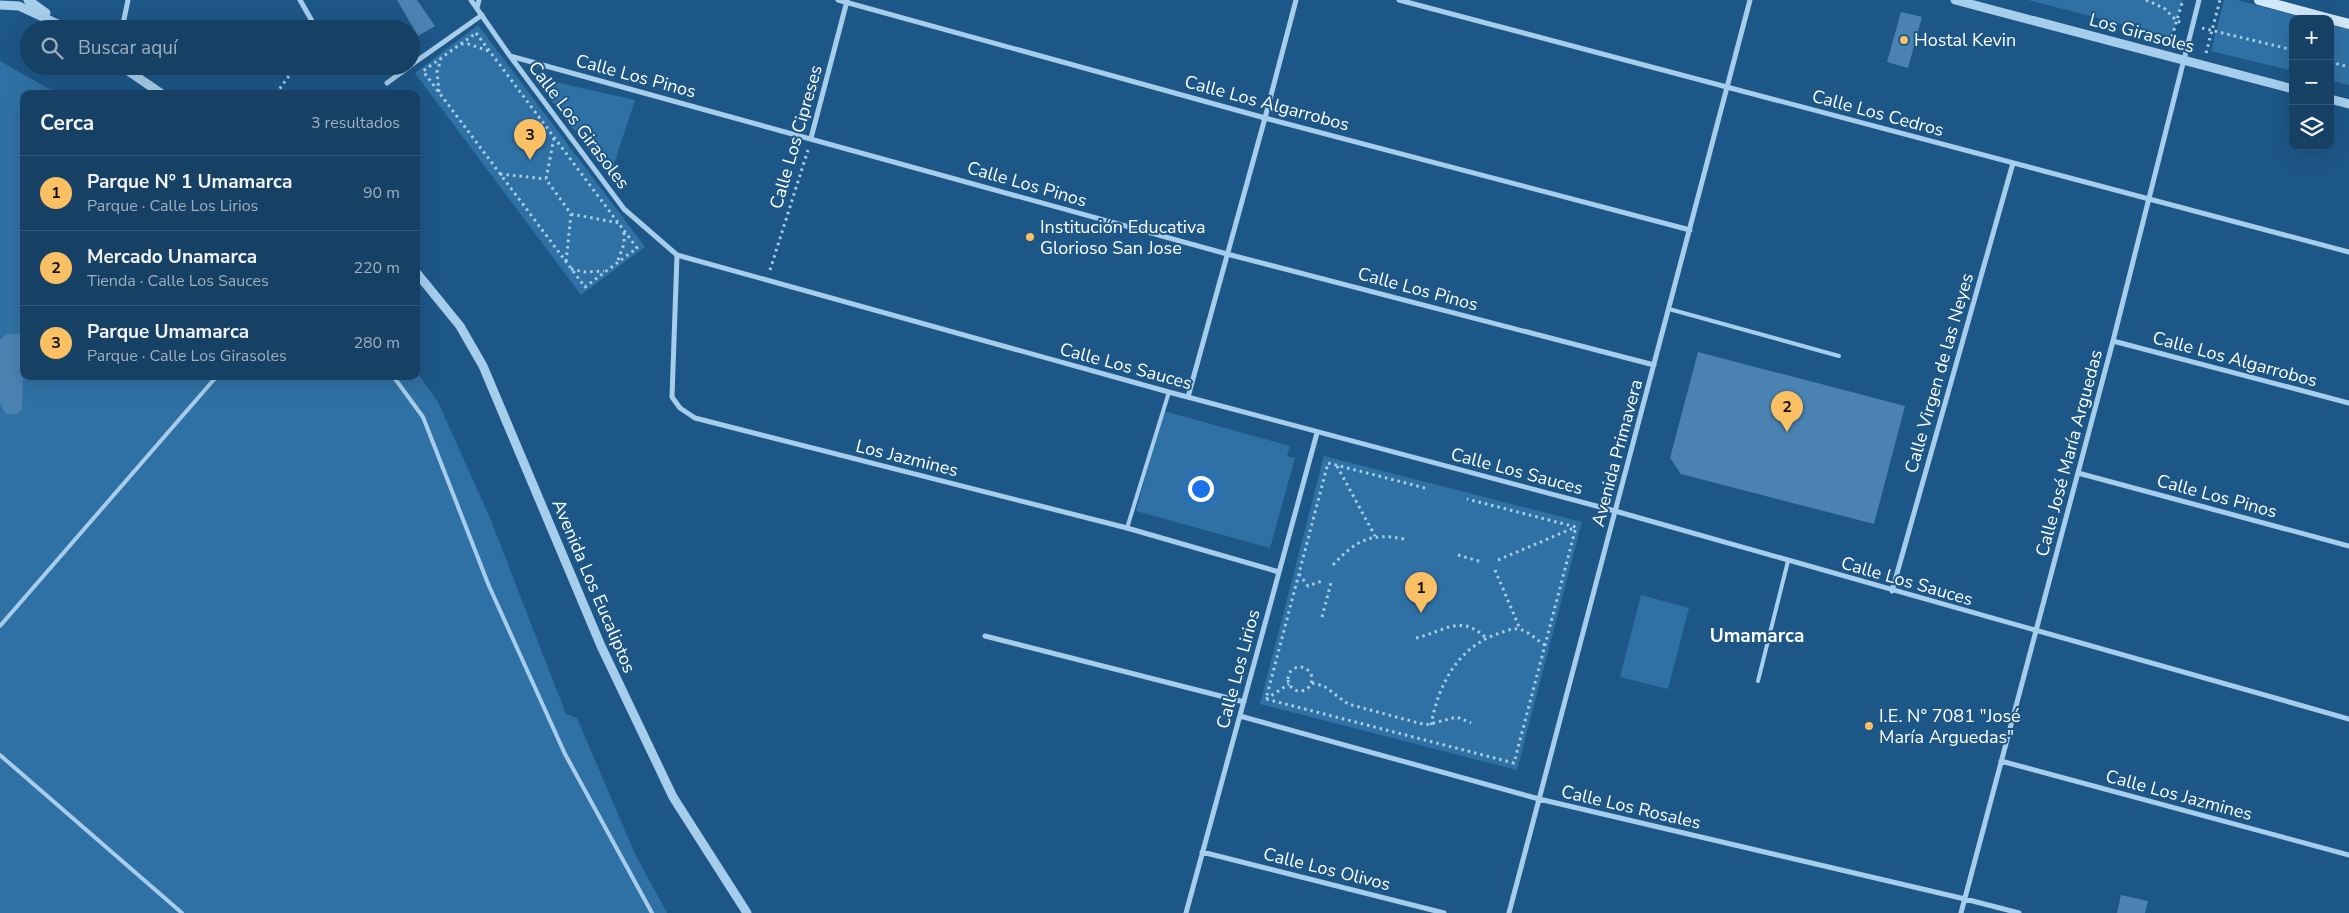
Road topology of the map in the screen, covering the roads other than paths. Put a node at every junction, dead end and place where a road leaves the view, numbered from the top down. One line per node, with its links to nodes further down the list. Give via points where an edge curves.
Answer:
1 (28, 0): 19 (street)
2 (128, 0): 20 (street)
3 (300, 0): 21 (street)
4 (471, 0): 15 (street, Calle Los Girasoles)
5 (479, 0): 15 (street)
6 (838, 0): 13 (street, Calle Los Algarrobos)
7 (1296, 0): 35 (street)
8 (1399, 0): 30 (street, Calle Los Cedros)
9 (1750, 0): 30 (street, Avenida Primavera)
10 (1955, 0): 26 (street, Los Girasoles)
11 (2200, 0): 26 (street, Calle José María Arguedas)
12 (2258, 0): 17 (main road)
13 (847, 1): 35 (street, Calle Los Algarrobos); 36 (street, Calle Los Cipreses)
14 (0, 5): 18 (street, via 19,6)
15 (477, 8): 16 (street, Calle Los Girasoles)
16 (482, 15): 24 (street, Calle Los Girasoles); 25 (street)
17 (2315, 15)
18 (49, 20)
19 (55, 20)
20 (124, 20)
21 (311, 20)
22 (2334, 20): 23 (main road)
23 (2349, 24)
24 (510, 56): 36 (street, Calle Los Pinos); 42 (street, Calle Los Girasoles, via 624,210)
25 (420, 60)
26 (2183, 60): 31 (street, Los Girasoles); 38 (street, Calle José María Arguedas)
27 (135, 75): 32 (street)
28 (398, 75): 29 (street)
29 (387, 83)
30 (1727, 87): 37 (street, Calle Los Cedros); 39 (street, Avenida Primavera)
31 (2289, 88)
32 (156, 90)
33 (2334, 100): 34 (street)
34 (2349, 104)
35 (1266, 118): 39 (street, Calle Los Algarrobos); 41 (street)
36 (811, 138): 41 (street, Calle Los Pinos)
37 (2013, 163): 38 (street, Calle Los Cedros); 60 (street, Calle Virgen de las Neyes)
38 (2149, 199): 40 (street, Calle Los Cedros); 45 (street, Calle José María Arguedas)
39 (1690, 230): 44 (street, Avenida Primavera)
40 (2349, 252)
41 (1228, 254): 47 (street, Calle Los Pinos); 51 (street)
42 (677, 255): 50 (street, Calle Los Sauces); 56 (street, Los Jazmines, via 672,396 680,408 695,418)
43 (420, 277): 76 (street, Avenida Los Eucaliptos, via 460,326 482,366 601,646 673,797)
44 (1669, 309): 46 (lane); 47 (street, Avenida Primavera)
45 (2114, 341): 52 (street, Calle Los Algarrobos); 54 (street, Calle José María Arguedas)
46 (1839, 356)
47 (1654, 365): 55 (street, Avenida Primavera)
48 (214, 380): 61 (lane)
49 (396, 380): 75 (lane, via 423,417 489,586 565,754)
50 (1169, 392): 51 (street, Calle Los Sauces); 56 (lane)
51 (1188, 397): 53 (street, Calle Los Sauces)
52 (2349, 403)
53 (1317, 433): 55 (street, Calle Los Sauces); 59 (street, Calle Los Lirios)
54 (2078, 473): 57 (street, Calle Los Pinos); 62 (street, Calle José María Arguedas)
55 (1615, 511): 58 (street, Calle Los Sauces); 70 (street, Avenida Primavera)
56 (1127, 528): 59 (street, Los Jazmines)
57 (2349, 546)
58 (1788, 561): 60 (street, Calle Los Sauces); 64 (lane)
59 (1279, 572): 65 (street, Calle Los Lirios)
60 (1892, 591): 62 (street, Calle Los Sauces)
61 (0, 626)
62 (2036, 631): 67 (street, Calle Los Sauces); 69 (street, Calle José María Arguedas)
63 (985, 636): 65 (street)
64 (1758, 681)
65 (1244, 702): 66 (street, Calle Los Lirios)
66 (1240, 716): 70 (street, Calle Los Rosales); 71 (street, Calle Los Lirios)
67 (2349, 719)
68 (0, 755): 74 (lane)
69 (2001, 761): 72 (street, Calle Los Jazmines); 73 (street, Calle José María Arguedas)
70 (1539, 799): 73 (street, Calle Los Rosales); 79 (street, Avenida Primavera)
71 (1202, 852): 77 (street, Calle Los Lirios); 78 (street, Calle Los Olivos)
72 (2349, 855)
73 (1965, 899): 80 (street, Calle José María Arguedas); 81 (street, Calle Los Rosales)
74 (182, 913)
75 (652, 913)
76 (747, 913)
77 (1186, 913)
78 (1444, 913)
79 (1510, 913)
80 (1961, 913)
81 (2019, 913)

